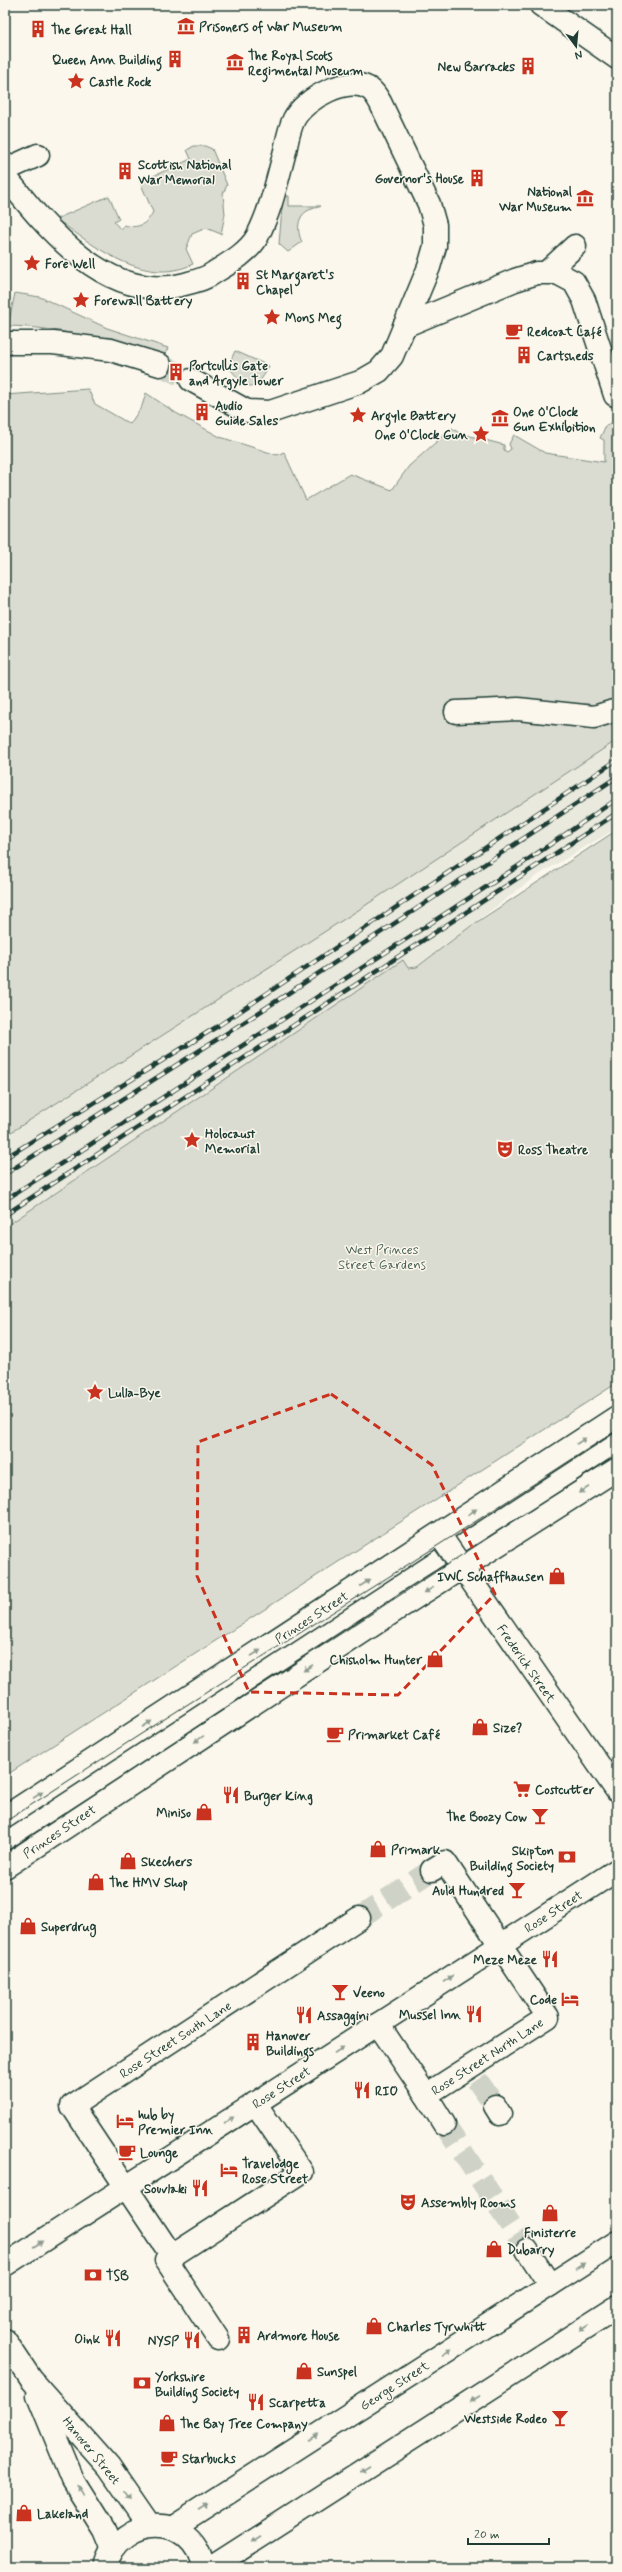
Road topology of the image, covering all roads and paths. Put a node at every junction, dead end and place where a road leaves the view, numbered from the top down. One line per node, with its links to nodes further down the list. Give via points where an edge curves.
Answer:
1 (541, 5): 2 (street)
2 (617, 58)
3 (38, 155): 4 (street)
4 (5, 170)
5 (5, 176): 8 (street, via 40,220 92,265 124,282 166,289 206,278 232,262 256,239 271,206 293,120 306,103 339,86 355,85 370,90 380,102 429,204 435,225 435,246 429,267)
6 (575, 246): 7 (street)
7 (548, 272): 8 (street, via 515,280); 12 (street, via 557,273 574,282 584,300 615,395)
8 (404, 326): 11 (street, via 392,356 379,371 360,382 282,409 270,412 246,411)
9 (5, 343): 10 (street, via 53,343 111,350)
10 (160, 365)
11 (191, 380)
12 (617, 394)
13 (617, 710): 14 (street, via 594,717 518,709)
14 (456, 712)
15 (617, 1417): 17 (street, Princes Street, one-way to 15)
16 (617, 1469): 18 (street, Princes Street, one-way to 18)
17 (439, 1534): 18 (street, Frederick Street); 20 (street, Princes Street, one-way to 17)
18 (462, 1569): 19 (street, Frederick Street); 21 (street, Princes Street, one-way to 21)
19 (617, 1791)
20 (5, 1816)
21 (5, 1867)
22 (432, 1870): 25 (street, via 445,1862)
23 (617, 1870): 25 (street, Rose Street)
24 (359, 1918): 30 (street, Rose Street South Lane, via 72,2106)
25 (500, 1945): 26 (street, Rose Street, one-way to 25); 27 (street, Rose Street North Lane, via 548,2017 473,2074)
26 (378, 2024): 27 (street, Rose Street North Lane); 28 (street, Rose Street, one-way to 26)
27 (426, 2095): 29 (street)
28 (255, 2103): 30 (street, Rose Street, one-way to 28); 33 (street, via 302,2172)
29 (444, 2124)
30 (125, 2187): 33 (street); 34 (street, Rose Street, one-way to 30)
31 (617, 2242): 35 (street, George Street, one-way to 31)
32 (527, 2250): 35 (street)
33 (172, 2256): 37 (street, via 166,2260)
34 (5, 2265)
35 (550, 2285): 41 (street, George Street, one-way to 35)
36 (617, 2307): 44 (street, one-way to 44)
37 (218, 2339)
38 (5, 2340): 39 (street, Hanover Street)
39 (31, 2379): 40 (street, Hanover Street, one-way to 40, via 109,2467); 42 (street, Hanover Street, one-way to 39, via 105,2532 73,2480)
40 (149, 2525): 41 (street); 42 (street, via 127,2534)
41 (172, 2528): 43 (street, via 194,2545)
42 (109, 2558)
43 (203, 2567)
44 (212, 2567)

